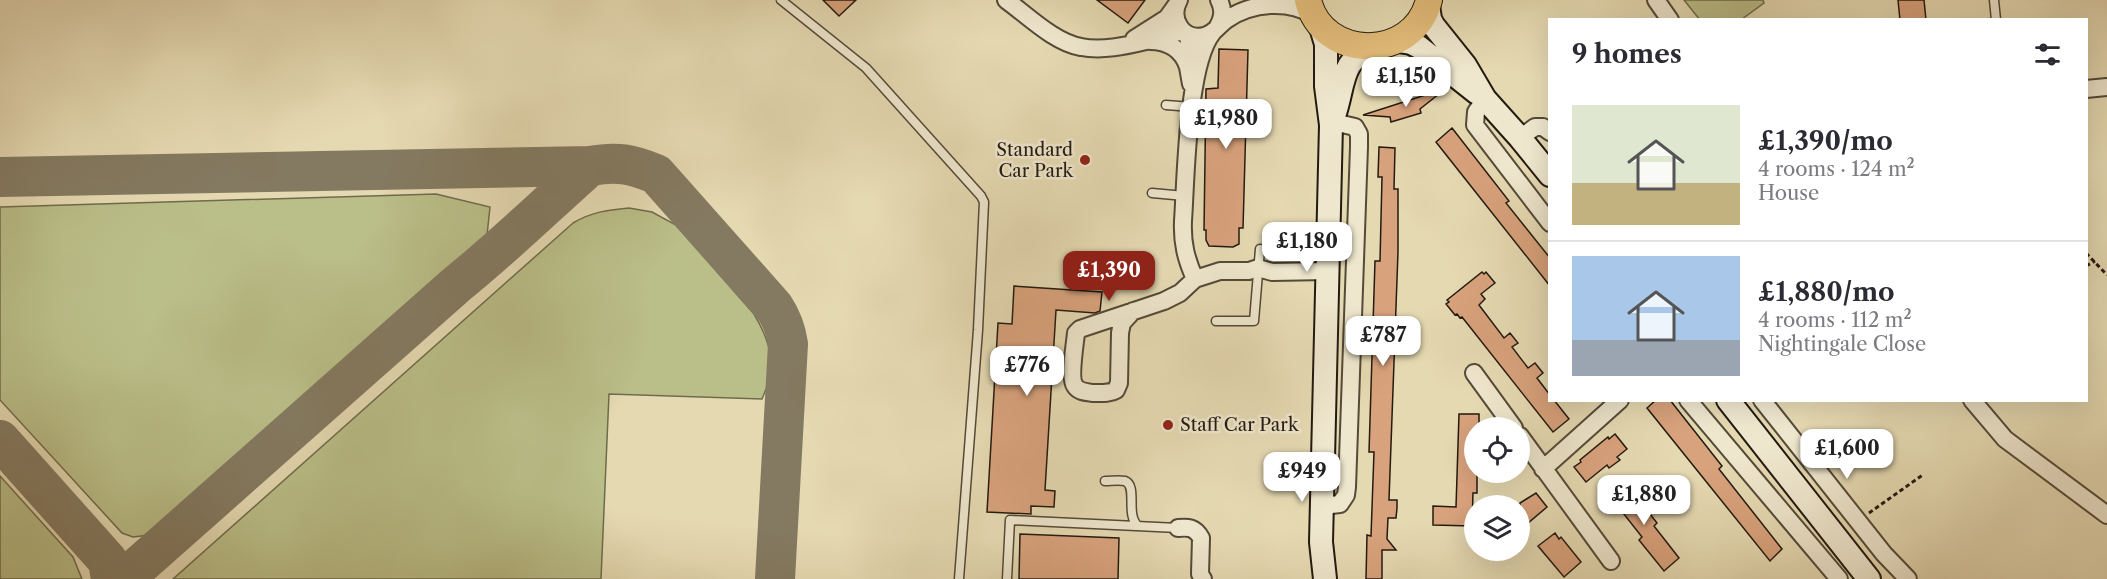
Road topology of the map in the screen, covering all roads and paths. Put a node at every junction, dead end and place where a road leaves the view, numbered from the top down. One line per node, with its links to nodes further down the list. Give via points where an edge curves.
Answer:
1 (781, 0): 57 (lane, via 866,69 984,202)
2 (1006, 0): 15 (street, via 1071,44 1103,49)
3 (1219, 0): 11 (street, via 1223,11)
4 (1656, 0): 9 (street)
5 (1994, 0): 10 (lane)
6 (1178, 2): 12 (street, via 1175,18); 15 (street, via 1167,18)
7 (1429, 2): 14 (main road, via 1417,25); 20 (street, via 1433,25 1465,65)
8 (1314, 13): 11 (street, via 1296,4 1272,2 1236,15); 16 (main road, via 1329,33 1346,42); 23 (street, via 1324,32 1327,50)
9 (1669, 18)
10 (1996, 18)
11 (1215, 30): 12 (street, via 1201,37); 21 (street, via 1205,48)
12 (1186, 33): 13 (street, via 1169,33); 17 (street)
13 (1149, 41): 15 (street); 17 (street, via 1172,46)
14 (1398, 41): 16 (main road); 20 (street, via 1419,47)
15 (1123, 45)
16 (1374, 46): 23 (street, via 1348,64)
17 (1188, 67): 21 (street)
18 (2107, 87): 19 (street)
19 (2088, 89)
20 (1485, 99): 25 (street); 29 (street, via 1476,112 1475,125)
21 (1192, 100): 22 (lane); 28 (street)
22 (1166, 105)
23 (1331, 125): 35 (street); 51 (street, via 1354,127 1359,147 1347,487 1340,504)
24 (1548, 131): 25 (street, via 1535,127)
25 (1520, 138): 26 (street)
26 (1548, 173)
27 (1152, 193): 28 (lane)
28 (1185, 196): 37 (street, via 1185,256)
29 (1548, 220)
30 (1260, 249): 34 (lane)
31 (2088, 255): 32 (path)
32 (2095, 261): 33 (path); 36 (path)
33 (2088, 265)
34 (1258, 268): 35 (street, via 1295,273); 37 (street, via 1220,271); 39 (lane, via 1254,321)
35 (1319, 270): 51 (street)
36 (2107, 275)
37 (1202, 277): 38 (street, via 1164,301)
38 (1133, 311): 38 (street, via 1076,333 1073,376 1077,389 1100,393 1116,390 1122,323)
39 (1216, 321)
40 (1474, 373): 46 (street)
41 (1618, 402): 48 (street)
42 (1690, 402): 62 (street)
43 (1730, 402): 63 (street)
44 (1764, 402): 53 (street)
45 (1974, 402): 52 (street, via 2005,439)
46 (1506, 417)
47 (1530, 449): 48 (street)
48 (1544, 469): 56 (street)
49 (1924, 474): 53 (path)
50 (1105, 481): 54 (lane, via 1129,484 1131,518)
51 (1322, 506): 61 (street, via 1321,557)
52 (2106, 511)
53 (1858, 521): 64 (street)
54 (1138, 526): 55 (lane); 58 (lane, via 1010,519)
55 (1178, 528): 59 (street, via 1190,536); 60 (street, via 1194,529 1201,538 1199,567)
56 (1611, 561)
57 (959, 579)
58 (1007, 579)
59 (1195, 579): 60 (lane)
60 (1203, 579)
61 (1325, 579)
62 (1839, 579)
63 (1869, 579)
64 (1908, 579)

